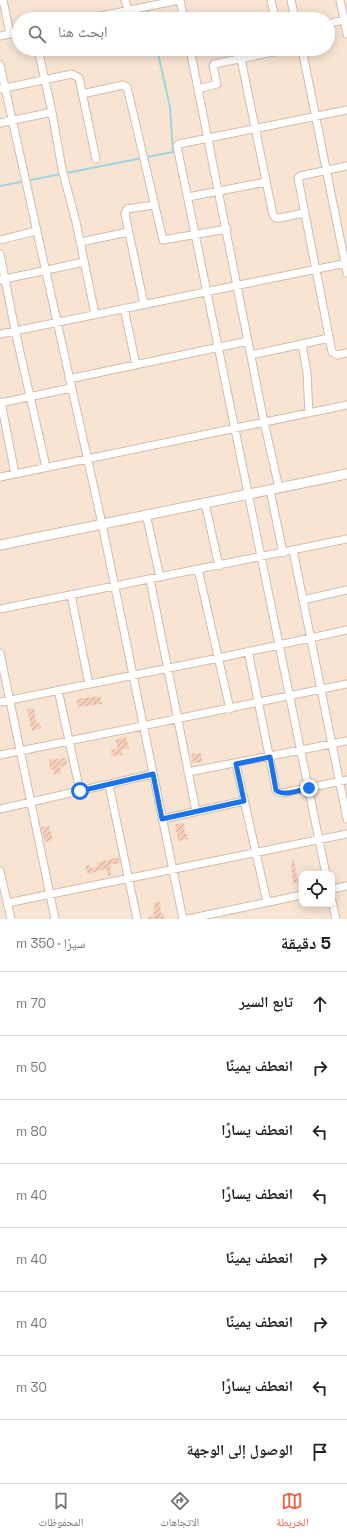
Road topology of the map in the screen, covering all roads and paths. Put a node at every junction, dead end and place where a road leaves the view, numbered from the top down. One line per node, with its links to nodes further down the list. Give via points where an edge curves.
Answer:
1 (3, 0): 14 (street)
2 (125, 0): 7 (street)
3 (180, 0): 7 (street); 9 (street)
4 (271, 0): 10 (street)
5 (292, 0): 11 (street)
6 (340, 0): 12 (street)
7 (128, 10): 8 (street)
8 (119, 12)
9 (183, 12)
10 (274, 12)
11 (294, 12)
12 (346, 20): 13 (street); 15 (street)
13 (335, 22)
14 (10, 34): 16 (street)
15 (347, 34)
16 (0, 36)
17 (40, 56): 23 (street)
18 (191, 56): 25 (street)
19 (254, 56): 21 (street)
20 (303, 56): 29 (street)
21 (241, 59): 25 (street, via 214,64 217,84); 32 (street)
22 (0, 65): 24 (street)
23 (45, 80): 24 (street); 26 (street, via 72,74 79,78); 28 (street)
24 (2, 88): 30 (street)
25 (198, 89): 33 (street)
26 (82, 94): 34 (street); 40 (street, via 123,85 126,87)
27 (347, 110): 29 (street)
28 (52, 112): 30 (street); 47 (street, via 62,169)
29 (315, 116): 32 (street); 36 (street)
30 (12, 120): 31 (street); 43 (street)
31 (0, 123)
32 (255, 128): 33 (street); 37 (street)
33 (208, 138): 38 (street); 39 (street, via 177,146)
34 (96, 160)
35 (347, 166): 36 (street)
36 (325, 170): 41 (street, via 298,178); 50 (street)
37 (266, 182): 38 (street); 41 (street, via 273,215 276,218)
38 (219, 191): 39 (street); 42 (street)
39 (188, 197): 45 (street)
40 (154, 205): 44 (street, via 125,211); 45 (street, via 163,240)
41 (304, 213): 51 (street)
42 (227, 229): 45 (street); 55 (street)
43 (36, 231): 46 (street); 52 (street)
44 (128, 232): 47 (street); 57 (street)
45 (196, 236): 56 (street)
46 (0, 240)
47 (81, 242): 49 (street)
48 (0, 254): 54 (street)
49 (84, 262): 52 (street); 59 (street)
50 (346, 264): 51 (street); 53 (street)
51 (316, 269): 55 (street); 63 (street)
52 (45, 270): 54 (street); 60 (street)
53 (347, 273)
54 (2, 279): 61 (street)
55 (237, 285): 56 (street); 64 (street)
56 (207, 292): 57 (street); 66 (street)
57 (144, 304): 58 (street)
58 (124, 308): 59 (street); 69 (street)
59 (96, 314): 60 (street)
60 (57, 322): 61 (street); 70 (street)
61 (15, 330): 62 (street); 72 (street)
62 (0, 334)
63 (330, 338): 65 (street); 67 (street, via 334,354)
64 (248, 342): 66 (street); 68 (street)
65 (302, 344): 68 (street); 75 (street, via 307,373)
66 (218, 348): 69 (street); 77 (street)
67 (347, 353)
68 (251, 355): 76 (street)
69 (136, 365): 70 (street)
70 (69, 379): 71 (street)
71 (71, 388): 72 (street); 78 (street)
72 (30, 397): 73 (street); 79 (street)
73 (1, 403): 80 (street)
74 (347, 406): 75 (street)
75 (309, 413): 76 (street)
76 (264, 422): 77 (street); 83 (street)
77 (235, 428): 78 (street); 85 (street)
78 (87, 459): 79 (street); 88 (street)
79 (46, 467): 80 (street)
80 (15, 474): 82 (street)
81 (347, 474): 83 (street)
82 (0, 477)
83 (279, 488): 84 (street)
84 (270, 490): 85 (street); 92 (street)
85 (249, 494): 86 (street); 93 (street)
86 (205, 503): 87 (street); 94 (street)
87 (146, 514): 88 (street); 96 (street)
88 (102, 524): 90 (street); 98 (street)
89 (347, 540): 91 (street)
90 (0, 545)
91 (293, 550): 92 (street); 101 (street)
92 (283, 552): 93 (street)
93 (262, 557): 94 (street); 105 (street)
94 (219, 566): 95 (street)
95 (198, 569): 96 (street); 108 (street)
96 (160, 577): 97 (street)
97 (150, 579): 98 (street); 109 (street)
98 (114, 587): 100 (street); 110 (street)
99 (347, 590): 101 (street)
100 (71, 595): 102 (street); 111 (street)
101 (303, 600): 104 (street)
102 (0, 609)
103 (347, 630): 104 (street)
104 (311, 638): 105 (street); 114 (street)
105 (280, 644): 106 (street); 115 (street)
106 (248, 651): 108 (street); 118 (street)
107 (0, 653): 116 (street)
108 (219, 658): 109 (street); 119 (street)
109 (167, 668): 110 (street); 120 (street)
110 (133, 675): 111 (street); 121 (street)
111 (89, 684): 113 (street)
112 (347, 684): 114 (street)
113 (58, 690): 116 (street); 123 (street)
114 (320, 690): 115 (street); 124 (street)
115 (290, 696): 118 (street); 125 (street)
116 (10, 700): 117 (street); 126 (street)
117 (0, 702)
118 (258, 703): 119 (street); 128 (street)
119 (230, 709): 120 (street)
120 (177, 719): 121 (street); 130 (street)
121 (143, 726): 123 (street); 131 (street)
122 (347, 741): 124 (street)
123 (69, 742): 126 (street); 136 (street)
124 (332, 744): 125 (street); 133 (street)
125 (301, 750): 128 (street); 135 (street)
126 (20, 751): 127 (street); 138 (street)
127 (0, 755)
128 (270, 757): 129 (street); 135 (street, via 278,792)
129 (236, 764): 130 (street); 137 (street)
130 (188, 772): 140 (street)
131 (153, 774): 134 (street); 141 (street)
132 (347, 780): 133 (street)
133 (339, 781): 135 (street); 142 (street)
134 (109, 785): 136 (street); 149 (street)
135 (309, 788): 144 (street)
136 (80, 791): 138 (street)
137 (244, 801): 140 (street); 145 (street)
138 (31, 802): 139 (street); 152 (street)
139 (0, 810)
140 (196, 811): 141 (street)
141 (162, 819): 146 (street)
142 (347, 819)
143 (347, 834): 144 (street)
144 (320, 840): 145 (street); 148 (street)
145 (256, 853): 146 (street); 154 (street)
146 (173, 870): 149 (street); 157 (street)
147 (0, 871): 155 (street)
148 (325, 871)
149 (129, 878): 152 (street); 160 (street)
150 (347, 886): 151 (street)
151 (335, 888)
152 (50, 894): 155 (street); 159 (street)
153 (299, 896): 154 (street)
154 (267, 902): 161 (street)
155 (7, 903): 158 (street)
156 (333, 907): 162 (street)
157 (182, 916): 161 (street)
158 (10, 919)
159 (55, 919)
160 (138, 919)
161 (188, 919)
162 (336, 919)

